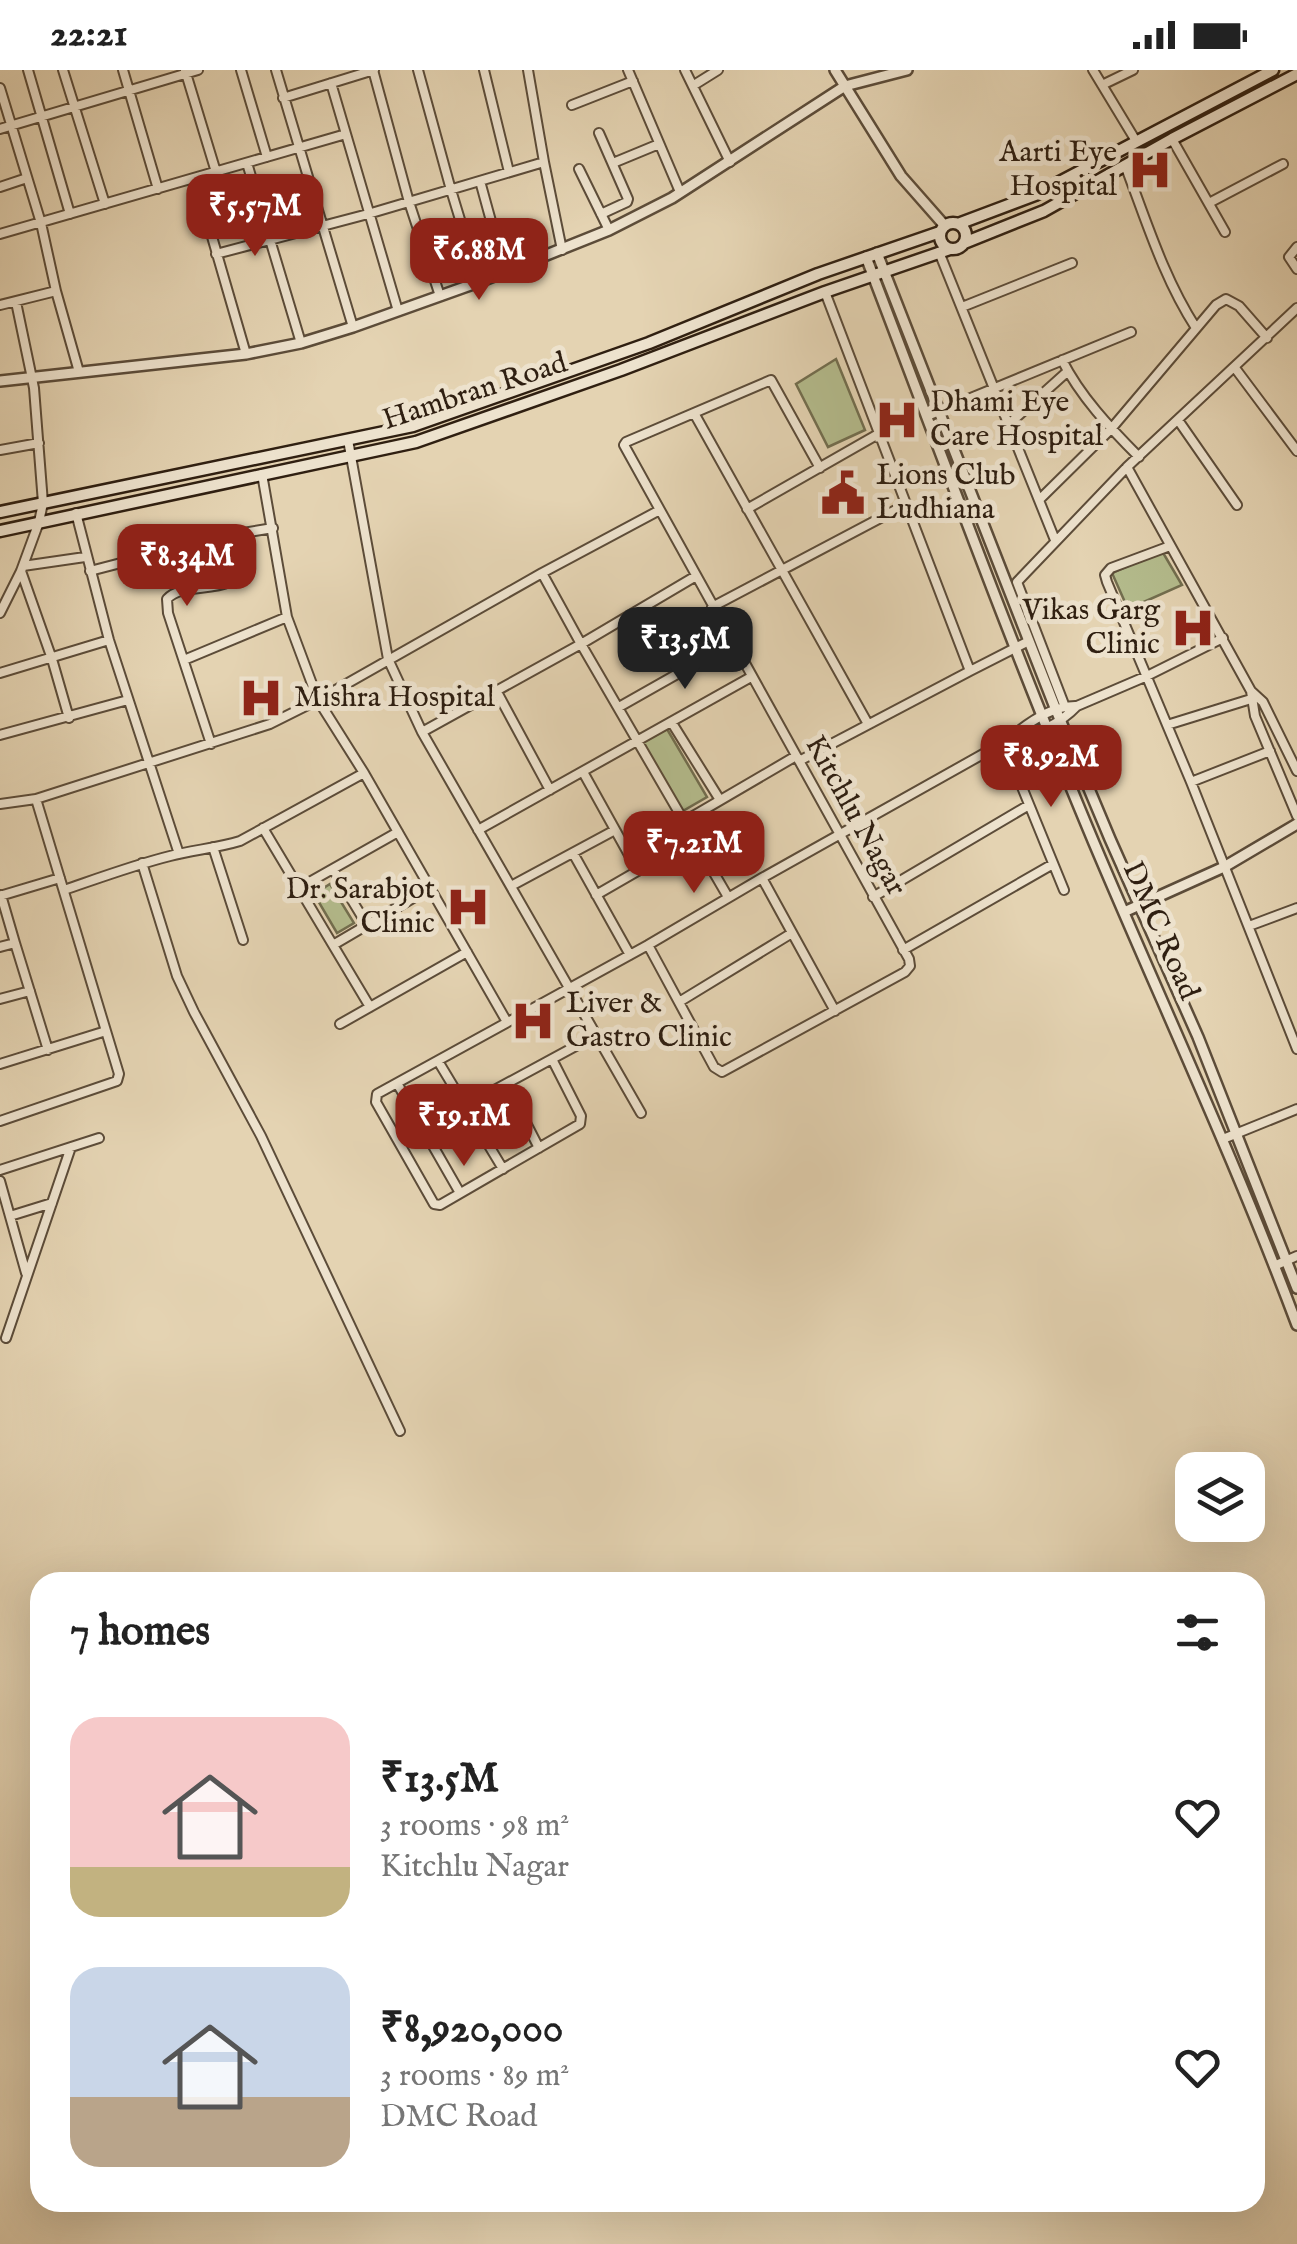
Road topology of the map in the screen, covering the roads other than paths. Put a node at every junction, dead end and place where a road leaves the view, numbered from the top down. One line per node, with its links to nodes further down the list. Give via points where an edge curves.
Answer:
1 (28, 70): 31 (street)
2 (63, 70): 30 (street)
3 (123, 70): 27 (street)
4 (198, 70): 18 (street)
5 (241, 70): 40 (street)
6 (276, 70): 28 (street)
7 (373, 70): 22 (street); 57 (street)
8 (418, 70): 55 (street)
9 (484, 70): 49 (street)
10 (528, 70): 41 (street)
11 (628, 70): 21 (street)
12 (685, 70): 23 (street)
13 (718, 70): 23 (street)
14 (835, 70): 25 (street)
15 (907, 70): 25 (street)
16 (1093, 70): 24 (street)
17 (1133, 70): 24 (street)
18 (186, 72): 27 (street); 48 (street)
19 (1265, 72): 37 (main road, Hambran Road)
20 (1297, 74): 36 (main road)
21 (634, 82): 29 (street); 38 (street)
22 (331, 83): 28 (street); 35 (street)
23 (694, 85): 42 (street)
24 (1102, 85): 37 (street)
25 (845, 86): 42 (street); 65 (street, via 901,176)
26 (0, 88): 32 (street)
27 (129, 90): 30 (street); 54 (street)
28 (283, 98): 39 (street)
29 (572, 105)
30 (74, 107): 31 (street); 59 (street)
31 (43, 116): 32 (street); 60 (street)
32 (11, 126): 33 (street); 50 (street)
33 (0, 129)
34 (599, 133): 44 (street)
35 (346, 134): 39 (street); 61 (street)
36 (1172, 139): 46 (main road); 58 (street)
37 (1136, 141): 65 (main road, Hambran Road, via 1035,196)
38 (660, 144): 44 (street); 56 (street)
39 (298, 148): 40 (street); 64 (street)
40 (266, 157): 43 (street)
41 (544, 162): 49 (street); 72 (street)
42 (730, 162): 56 (street)
43 (247, 163): 48 (street); 69 (street)
44 (613, 163): 62 (street, via 628,199)
45 (1283, 164): 58 (street)
46 (1126, 165): 70 (main road, via 1044,210); 90 (street, via 1169,279)
47 (579, 169): 62 (street)
48 (216, 172): 51 (street)
49 (509, 172): 52 (street)
50 (27, 178): 53 (street); 63 (street)
51 (196, 178): 54 (street); 74 (street)
52 (480, 181): 55 (street); 78 (street)
53 (0, 187)
54 (158, 189): 59 (street)
55 (450, 190): 57 (street); 80 (street)
56 (680, 192): 66 (street)
57 (409, 202): 61 (street); 83 (street)
58 (1208, 203): 67 (street)
59 (105, 204): 60 (street)
60 (70, 214): 63 (street)
61 (368, 214): 64 (street); 88 (street)
62 (601, 214): 66 (street)
63 (41, 223): 68 (street); 81 (street)
64 (322, 226): 69 (street); 89 (street)
65 (948, 227): 70 (main road, via 966,234); 73 (main road); 75 (main road, Hambran Road)
66 (609, 230): 72 (street)
67 (1225, 232)
68 (0, 234)
69 (269, 240): 74 (street); 93 (street)
70 (964, 242): 73 (main road, Hambran Road)
71 (1297, 248): 77 (street, via 1288,257)
72 (562, 250): 78 (street)
73 (944, 250): 79 (main road, Hambran Road); 86 (street)
74 (216, 254): 94 (street)
75 (872, 255): 79 (street); 109 (main road, Hambran Road, via 649,343 413,426)
76 (1072, 263): 86 (street)
77 (1297, 269)
78 (505, 272): 80 (street)
79 (878, 273): 82 (main road, Hambran Road); 102 (street); 104 (street, DMC Road)
80 (479, 282): 83 (street)
81 (56, 291): 84 (street); 98 (street)
82 (825, 292): 108 (street); 113 (main road, Hambran Road, via 416,442)
83 (440, 296): 88 (street)
84 (16, 302): 85 (street); 99 (street)
85 (0, 306)
86 (962, 307): 101 (street)
87 (1297, 308): 92 (street)
88 (398, 311): 89 (street)
89 (353, 327): 93 (street)
90 (1196, 328): 92 (street, via 1226,299); 107 (street)
91 (1131, 332): 95 (street)
92 (1267, 338): 96 (street)
93 (301, 343): 94 (street)
94 (246, 354): 98 (street)
95 (1062, 360): 97 (street); 101 (street)
96 (1235, 368): 105 (street); 112 (street)
97 (1068, 371): 106 (street); 107 (street)
98 (79, 372): 99 (street)
99 (32, 376): 100 (street); 110 (street)
100 (0, 381)
101 (995, 387): 102 (street); 106 (street)
102 (938, 411): 104 (street); 143 (street)
103 (694, 414): 116 (street, Kitchlu Nagar, via 771,380); 122 (street); 123 (street, Kitchlu Nagar, via 624,443)
104 (926, 416): 146 (street, DMC Road)
105 (1178, 420): 114 (street); 121 (street)
106 (1010, 424): 118 (street)
107 (1111, 429): 114 (street); 118 (street)
108 (880, 433): 116 (street); 120 (street)
109 (348, 440): 113 (street); 119 (main road, Hambran Road)
110 (39, 443): 111 (street); 119 (street)
111 (0, 450)
112 (1297, 451)
113 (351, 456): 117 (main road, Hambran Road); 148 (street)
114 (1139, 456): 115 (street)
115 (1128, 467): 130 (street); 131 (street)
116 (820, 468): 122 (street)
117 (262, 474): 125 (main road, Hambran Road); 127 (street)
118 (1039, 500): 130 (street)
119 (43, 503): 124 (main road, Hambran Road); 126 (street)
120 (906, 504): 134 (street); 150 (street)
121 (1238, 505)
122 (747, 508): 134 (street)
123 (658, 511): 136 (street); 137 (street, Kitchlu Nagar)
124 (0, 512)
125 (76, 513): 126 (main road, Hambran Road); 132 (street)
126 (39, 522): 128 (main road, Hambran Road); 133 (street)
127 (273, 528): 129 (street); 140 (street)
128 (0, 531)
129 (224, 536): 135 (street); 149 (street, via 231,580 167,598)
130 (1055, 540): 160 (street, via 1017,582)
131 (1170, 546): 141 (street); 152 (street, via 1105,575)
132 (86, 556): 133 (street); 135 (street)
133 (22, 568): 139 (street); 147 (street)
134 (782, 570): 138 (street); 165 (street)
135 (90, 571): 142 (street)
136 (542, 573): 145 (street); 148 (street)
137 (696, 576): 138 (street, Kitchlu Nagar); 145 (street)
138 (712, 607): 144 (street, Kitchlu Nagar)
139 (0, 613)
140 (287, 617): 149 (street); 157 (street)
141 (1223, 638): 152 (street); 155 (street)
142 (109, 640): 147 (street); 156 (street)
143 (1029, 641): 146 (street); 160 (street)
144 (732, 643): 153 (street, Kitchlu Nagar); 159 (street)
145 (581, 644): 154 (street); 159 (street)
146 (1016, 648): 150 (street); 161 (street, DMC Road)
147 (52, 658): 151 (street); 162 (street)
148 (388, 659): 157 (street); 168 (street)
149 (184, 660): 172 (street)
150 (970, 671): 165 (street)
151 (0, 673)
152 (1147, 676): 158 (street); 166 (street)
153 (751, 677): 164 (street); 174 (street, Kitchlu Nagar)
154 (496, 692): 168 (street); 180 (street)
155 (1252, 694): 166 (street); 173 (street); 176 (street, via 1263,702)
156 (128, 700): 162 (street); 175 (street)
157 (318, 700): 172 (street); 178 (street)
158 (1077, 706): 160 (street); 163 (street)
159 (618, 708): 170 (street)
160 (1060, 708): 161 (street); 163 (street)
161 (1042, 716): 167 (street, DMC Road); 171 (street)
162 (69, 718): 169 (street)
163 (1064, 718): 167 (street); 213 (street)
164 (672, 723): 170 (street); 182 (street)
165 (868, 724): 174 (street)
166 (1167, 725): 179 (street)
167 (1047, 728): 171 (street); 215 (street, DMC Road)
168 (422, 732): 189 (street)
169 (0, 736)
170 (638, 742): 177 (street); 186 (street)
171 (1006, 742): 184 (street); 192 (street)
172 (210, 744): 175 (street)
173 (1270, 751): 179 (street); 185 (street)
174 (797, 758): 182 (street); 192 (street, Kitchlu Nagar)
175 (148, 764): 181 (street); 196 (street)
176 (1297, 771)
177 (583, 772): 180 (street); 190 (street)
178 (364, 773): 188 (street); 191 (street)
179 (1190, 782): 199 (street)
180 (550, 790): 189 (street)
181 (36, 799): 183 (street); 202 (street)
182 (720, 800): 186 (street)
183 (0, 804)
184 (1029, 805): 198 (street); 211 (street)
185 (1297, 816)
186 (683, 822): 193 (street)
187 (1297, 824): 199 (street)
188 (263, 828): 194 (street); 205 (street)
189 (478, 830): 204 (street)
190 (615, 830): 195 (street); 201 (street)
191 (398, 832): 200 (street); 206 (street)
192 (840, 835): 203 (street); 211 (street, Kitchlu Nagar)
193 (693, 839): 201 (street); 212 (street)
194 (214, 848): 196 (street); 219 (street)
195 (573, 852): 204 (street); 210 (street)
196 (179, 854): 197 (street)
197 (142, 863): 207 (street); 266 (street, via 182,985)
198 (1053, 864): 208 (street); 224 (street)
199 (1224, 867): 213 (street); 217 (street)
200 (333, 869): 205 (street); 216 (street)
201 (638, 871): 210 (street)
202 (60, 878): 207 (street); 209 (street)
203 (762, 878): 212 (street); 218 (street)
204 (511, 886): 227 (street)
205 (299, 888): 221 (street)
206 (430, 888): 216 (street); 225 (street)
207 (64, 890): 235 (street)
208 (1064, 890)
209 (0, 895): 220 (street)
210 (596, 895): 226 (street)
211 (873, 896): 224 (street, Kitchlu Nagar)
212 (728, 898): 222 (street)
213 (1139, 905): 215 (street); 248 (street)
214 (1297, 908): 217 (street)
215 (1124, 912): 250 (street, DMC Road)
216 (367, 925): 221 (street)
217 (1249, 926): 237 (street)
218 (792, 933): 230 (street); 232 (street)
219 (243, 940)
220 (15, 943): 223 (street); 228 (street)
221 (332, 945): 231 (street)
222 (648, 946): 226 (street); 230 (street)
223 (0, 947)
224 (904, 950): 232 (street, via 910,962 905,972)
225 (466, 952): 231 (street); 233 (street)
226 (630, 954): 227 (street)
227 (571, 988): 233 (street); 236 (street)
228 (30, 991): 229 (street); 238 (street)
229 (0, 1000)
230 (679, 1002): 232 (street, via 722,1072)
231 (370, 1007): 234 (street)
232 (835, 1011)
233 (507, 1022): 240 (street)
234 (340, 1024)
235 (106, 1031): 238 (street); 247 (street, via 117,1081)
236 (598, 1034): 239 (street); 246 (street)
237 (1297, 1049)
238 (48, 1050): 241 (street)
239 (552, 1059): 243 (street); 252 (street, via 582,1119)
240 (438, 1061): 242 (street); 244 (street)
241 (0, 1064)
242 (397, 1083): 256 (street); 256 (street, via 377,1094 376,1102 434,1204)
243 (506, 1084): 244 (street); 252 (street)
244 (465, 1106): 253 (street)
245 (1297, 1109): 248 (street)
246 (641, 1113)
247 (0, 1122)
248 (1236, 1134): 250 (street); 260 (street)
249 (98, 1138): 251 (street)
250 (1224, 1139): 261 (street, DMC Road)
251 (71, 1147): 254 (street); 257 (street)
252 (539, 1148): 253 (street)
253 (503, 1169): 256 (street)
254 (0, 1170)
255 (0, 1181): 258 (street)
256 (460, 1192)
257 (52, 1203): 258 (street); 262 (street)
258 (10, 1216): 262 (street)
259 (1297, 1256): 260 (street)
260 (1286, 1261): 261 (street); 263 (street)
261 (1274, 1266): 264 (street, DMC Road)
262 (27, 1276): 265 (street)
263 (1297, 1288)
264 (1297, 1325)
265 (6, 1338)
266 (400, 1431)

